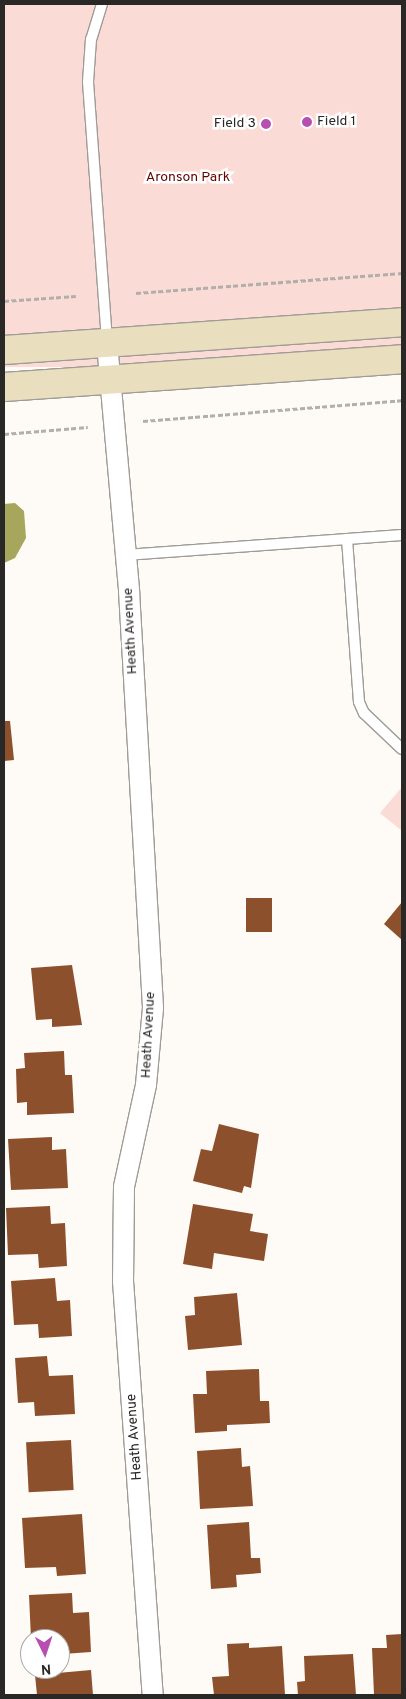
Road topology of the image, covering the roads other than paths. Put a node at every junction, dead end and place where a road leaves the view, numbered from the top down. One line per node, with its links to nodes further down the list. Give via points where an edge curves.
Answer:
1 (102, 4): 3 (lane, via 91,39 88,82)
2 (402, 322): 3 (main road)
3 (107, 343): 4 (main road); 6 (street, Heath Avenue)
4 (4, 350)
5 (402, 359): 6 (main road)
6 (110, 380): 7 (main road); 10 (street, Heath Avenue)
7 (4, 388)
8 (402, 535): 9 (lane)
9 (347, 539): 10 (lane); 11 (lane, via 359,702 364,713)
10 (126, 555): 12 (street, Heath Avenue, via 153,1008 146,1085 124,1187 123,1281)
11 (402, 749)
12 (154, 1695)

